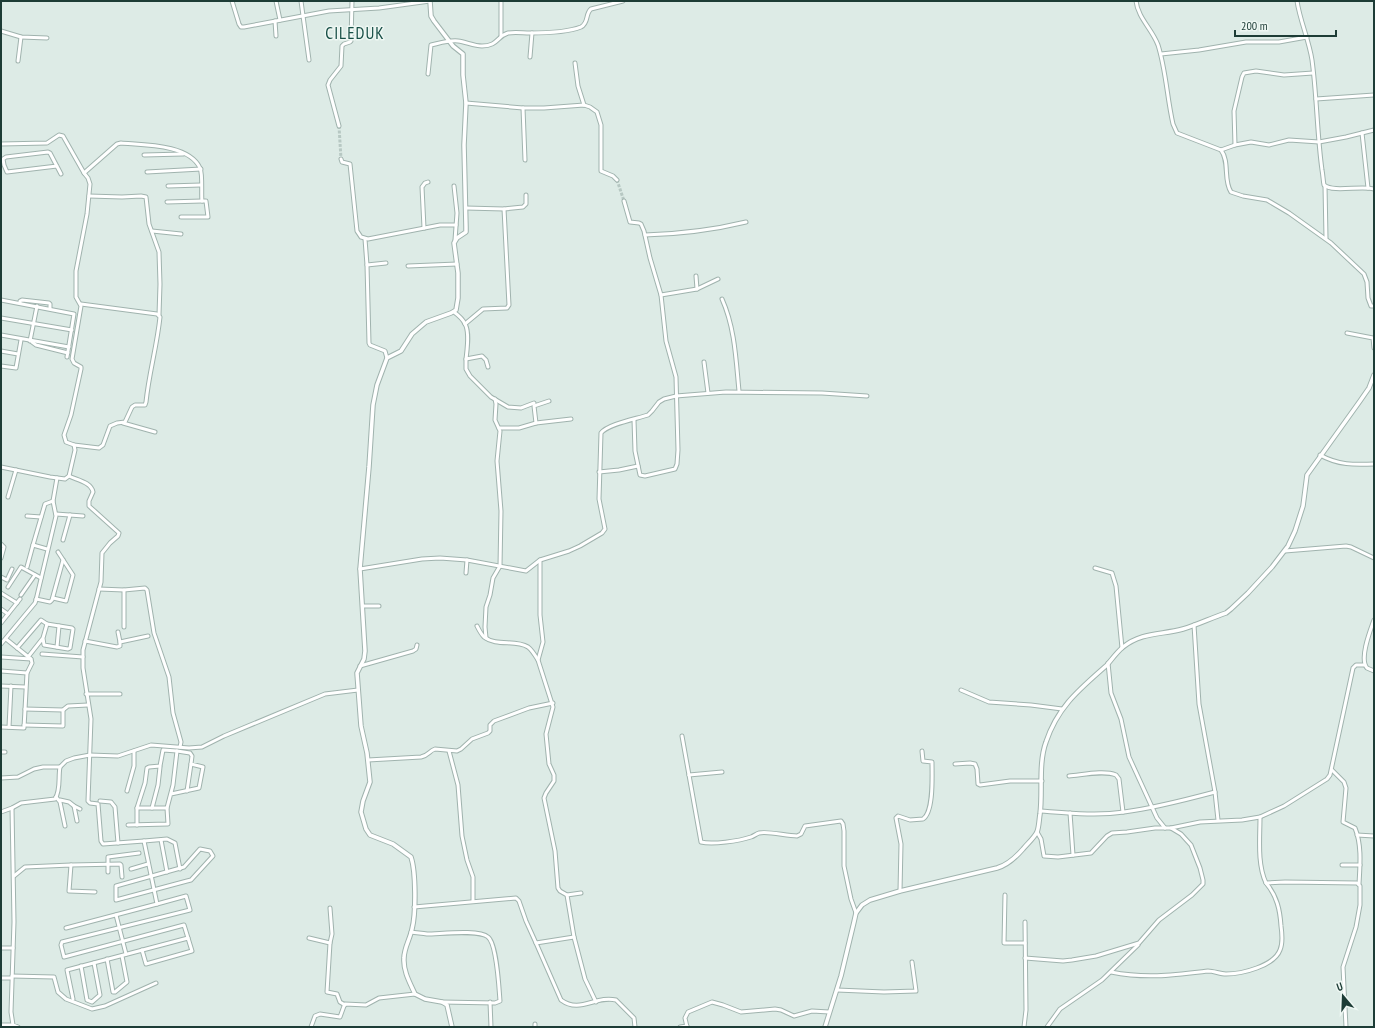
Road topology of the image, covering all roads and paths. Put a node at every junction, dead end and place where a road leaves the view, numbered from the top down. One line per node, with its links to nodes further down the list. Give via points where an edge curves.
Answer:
1 (232, 1): 13 (street, via 241,27)
2 (276, 1): 12 (street)
3 (301, 1): 11 (street)
4 (352, 1): 10 (street)
5 (430, 1): 10 (street); 21 (street, via 433,19)
6 (501, 1): 18 (street)
7 (623, 1): 15 (street, via 591,9 581,27)
8 (1136, 1): 22 (street, via 1139,14 1155,38)
9 (1297, 1): 19 (street)
10 (352, 9): 11 (street); 34 (street, via 351,40 342,46 341,66 328,85)
11 (302, 16): 12 (street); 24 (street)
12 (280, 20): 13 (street)
13 (275, 21): 17 (street)
14 (1, 31): 16 (street)
15 (532, 33): 18 (street); 23 (street)
16 (21, 36): 20 (street); 25 (street)
17 (276, 36)
18 (501, 36): 21 (street, via 494,44 483,46)
19 (1307, 37): 22 (street, via 1279,42 1246,42); 27 (street)
20 (47, 38)
21 (449, 41): 28 (street, via 431,45); 31 (street, via 463,54)
22 (1161, 54): 40 (street, via 1170,112 1176,132)
23 (530, 57)
24 (309, 60)
25 (18, 61)
26 (575, 63): 32 (street)
27 (1313, 73): 30 (street); 39 (street, via 1244,73 1234,111)
28 (428, 74)
29 (1374, 95): 30 (street)
30 (1316, 99): 37 (street)
31 (466, 103): 33 (street); 64 (street)
32 (584, 105): 33 (street); 51 (street, via 597,112 600,120 601,171)
33 (523, 108): 44 (street)
34 (339, 126)
35 (1374, 130): 36 (street)
36 (1362, 133): 37 (street); 57 (street)
37 (1319, 142): 39 (street, via 1289,140 1269,145 1254,142); 56 (street)
38 (1, 144): 49 (street, via 47,143 61,135)
39 (1235, 145): 40 (street)
40 (1221, 150): 73 (street, via 1231,192 1267,200)
41 (185, 154): 42 (street); 47 (street, via 195,160); 49 (street, via 169,148 121,143)
42 (144, 155)
43 (341, 159): 74 (street, via 342,162 350,164 358,231)
44 (524, 160)
45 (3, 166): 46 (street, via 7,172); 46 (street, via 3,159 6,157 48,152)
46 (56, 166): 50 (street)
47 (201, 169): 48 (street); 54 (street)
48 (147, 172)
49 (84, 173): 60 (street, via 89,181)
50 (61, 174)
51 (617, 180)
52 (428, 182): 69 (street, via 422,187)
53 (168, 186): 54 (street)
54 (201, 186): 61 (street)
55 (454, 186): 68 (street)
56 (1325, 186): 57 (street); 73 (street)
57 (1368, 188): 58 (street)
58 (1374, 189)
59 (526, 195): 65 (street, via 526,204 523,207)
60 (88, 196): 70 (street, via 144,196 147,199 148,220); 87 (street, via 75,276 76,297)
61 (202, 201): 63 (street); 66 (street, via 207,203 208,216)
62 (624, 201): 72 (street, via 630,222 641,224)
63 (167, 202)
64 (466, 208): 65 (street); 75 (street, via 466,232)
65 (504, 209): 95 (street, via 509,305 507,308 483,309)
66 (180, 216)
67 (746, 222): 72 (street, via 690,233)
68 (456, 225): 69 (street); 75 (street)
69 (424, 228): 74 (street)
70 (152, 231): 71 (street); 92 (street, via 159,252)
71 (181, 234)
72 (645, 235): 83 (street)
73 (1326, 238): 89 (street, via 1364,274 1368,298 1371,306)
74 (365, 239): 78 (street)
75 (455, 240): 77 (street)
76 (386, 263): 78 (street)
77 (458, 264): 79 (street); 91 (street, via 458,298)
78 (367, 265): 105 (street, via 369,343 385,351)
79 (408, 266)
80 (696, 276): 82 (street)
81 (718, 279): 82 (street)
82 (696, 289): 83 (street)
83 (661, 295): 115 (street, via 666,340 676,377)
84 (722, 299): 113 (street, via 732,327)
85 (1, 300): 86 (street)
86 (20, 303): 88 (street); 90 (street, via 22,300 49,303)
87 (81, 304): 92 (street); 126 (street, via 72,359 81,369 64,435 66,442)
88 (37, 306): 90 (street); 94 (street)
89 (1374, 306)
90 (50, 308): 96 (street, via 74,314)
91 (454, 312): 95 (street); 105 (street, via 426,322 412,334 401,351)
92 (159, 315): 122 (street, via 158,338 146,402 145,405 132,407)
93 (1, 318): 94 (street)
94 (33, 323): 96 (street); 100 (street)
95 (465, 324): 106 (street, via 468,337)
96 (72, 330): 101 (street)
97 (1347, 333): 102 (street, via 1373,338)
98 (1, 335): 99 (street)
99 (21, 340): 100 (street); 104 (street)
100 (31, 341): 101 (street); 101 (street, via 68,355)
101 (69, 347)
102 (1374, 348)
103 (1, 350): 104 (street)
104 (18, 354): 108 (street, via 16,368)
105 (387, 358): 157 (street, via 373,405)
106 (466, 359): 109 (street, via 482,356); 117 (street, via 466,369 470,376)
107 (704, 362): 114 (street)
108 (1, 366)
109 (488, 367)
110 (1374, 375): 111 (street)
111 (1369, 388): 112 (street); 127 (street)
112 (1374, 388)
113 (739, 391): 114 (street); 116 (street)
114 (708, 394): 115 (street)
115 (676, 396): 121 (street, via 662,400 649,414); 129 (street, via 676,467 673,470 643,476 640,475)
116 (867, 396)
117 (495, 399): 119 (street, via 508,407 521,408); 124 (street, via 494,420)
118 (549, 401): 123 (street, via 534,406)
119 (534, 403)
120 (571, 419): 123 (street)
121 (634, 420): 129 (street); 132 (street, via 602,432)
122 (123, 423): 125 (street); 126 (street, via 110,426 103,445 99,448)
123 (536, 423): 124 (street, via 519,428)
124 (499, 428): 153 (street, via 497,461 501,511)
125 (155, 432)
126 (74, 445): 133 (street)
127 (1320, 455): 128 (street, via 1340,464); 146 (street, via 1306,477 1302,512)
128 (1374, 464)
129 (638, 466): 132 (street)
130 (1, 467): 131 (street)
131 (16, 470): 134 (street); 135 (street)
132 (599, 472): 152 (street, via 599,500 604,532 570,551)
133 (69, 476): 134 (street, via 65,479); 163 (street, via 90,486 93,492 89,506 119,532 102,553)
134 (57, 478): 136 (street)
135 (8, 497)
136 (53, 501): 137 (street); 141 (street, via 45,504)
137 (56, 514): 138 (street); 145 (street)
138 (70, 515): 140 (street); 142 (street)
139 (27, 516): 141 (street)
140 (83, 516)
141 (41, 517): 144 (street)
142 (63, 540)
143 (1, 544): 148 (street, via 4,547)
144 (33, 546): 145 (street); 154 (street)
145 (48, 549): 161 (street)
146 (1285, 551): 149 (street, via 1343,546); 178 (street, via 1231,610)
147 (58, 552): 150 (street)
148 (1, 558)
149 (1374, 558)
150 (63, 560): 167 (street); 167 (street, via 73,575 66,601)
151 (467, 560): 153 (street); 157 (street, via 422,559); 158 (street)
152 (540, 560): 153 (street, via 525,571); 198 (street, via 540,615 543,637)
153 (500, 566): 185 (street, via 493,578 486,607)
154 (28, 567)
155 (1095, 568): 193 (street, via 1112,574 1116,586)
156 (12, 569): 160 (street, via 6,580)
157 (360, 569): 171 (street)
158 (466, 573)
159 (35, 575): 161 (street); 162 (street, via 21,567); 166 (street)
160 (1, 577)
161 (41, 578): 169 (street)
162 (8, 587)
163 (99, 589): 164 (street); 187 (street)
164 (124, 590): 181 (street); 221 (street, via 147,590 153,628 170,677 172,705 180,742)
165 (1, 593): 170 (street)
166 (21, 595)
167 (53, 598): 169 (street, via 50,602)
168 (20, 599): 170 (street)
169 (36, 599): 186 (street)
170 (17, 603): 174 (street)
171 (363, 606): 172 (street); 201 (street, via 365,654)
172 (379, 606)
173 (1, 609): 174 (street)
174 (8, 614): 176 (street)
175 (1374, 620): 200 (street, via 1365,648)
176 (1, 623)
177 (47, 624): 179 (street); 184 (street); 192 (street, via 41,620)
178 (1194, 625): 193 (street, via 1144,636); 240 (street, via 1199,704)
179 (59, 626): 191 (street); 191 (street, via 73,629 70,648)
180 (477, 626): 185 (street)
181 (124, 627)
182 (118, 632): 188 (street)
183 (148, 636): 188 (street)
184 (43, 638): 191 (street, via 44,645); 197 (street)
185 (486, 638): 198 (street, via 499,643 525,646)
186 (6, 639): 189 (street); 192 (street)
187 (86, 641): 188 (street, via 113,647 120,646); 196 (street)
188 (120, 642)
189 (1, 644)
190 (417, 645): 201 (street, via 413,651)
191 (57, 647)
192 (17, 648): 197 (street)
193 (1122, 648): 199 (street)
194 (42, 654): 196 (street)
195 (1, 657): 197 (street)
196 (83, 657): 210 (street)
197 (29, 658): 204 (street, via 32,663)
198 (538, 660): 212 (street)
199 (1108, 663): 215 (street, via 1081,687); 246 (street, via 1111,693 1121,719 1129,757)
200 (1364, 665): 203 (street); 232 (street, via 1353,668)
201 (360, 666): 208 (street, via 357,671)
202 (1, 671): 204 (street)
203 (1374, 671)
204 (27, 673): 207 (street)
205 (1, 686): 206 (street)
206 (11, 686): 207 (street); 219 (street)
207 (25, 687): 214 (street)
208 (358, 690): 221 (street, via 325,694 202,747); 227 (street, via 361,726)
209 (962, 690): 215 (street, via 989,702)
210 (86, 694): 211 (street); 213 (street)
211 (120, 694)
212 (553, 703): 224 (street, via 529,708 494,721 490,724 488,734 472,740 459,750); 291 (street, via 546,734 549,764 554,781 544,798 555,851 558,888)
213 (88, 705): 216 (street, via 68,706); 226 (street, via 91,719)
214 (25, 709): 216 (street); 217 (street)
215 (1062, 709): 237 (street, via 1045,746)
216 (63, 710): 217 (street, via 63,726)
217 (24, 725): 219 (street, via 24,728)
218 (1, 727): 219 (street)
219 (9, 727)
220 (682, 736): 234 (street)
221 (178, 747): 222 (street, via 151,745); 223 (street)
222 (134, 751): 226 (street, via 118,756); 238 (street, via 134,766)
223 (176, 751): 228 (street, via 192,755); 230 (street, via 162,750); 241 (street)
224 (449, 751): 227 (street, via 435,749 421,757); 292 (street, via 458,785 462,836 466,860 473,877)
225 (922, 751): 287 (street, via 923,761 932,762 930,806 926,818 922,820 898,816 896,818 901,844)
226 (90, 756): 231 (street, via 69,759); 269 (street, via 88,801 98,804 103,844)
227 (368, 760): 294 (street, via 370,782 361,808 362,818 370,835 393,844 411,858)
228 (191, 764): 239 (street); 239 (street, via 202,766 203,769 199,788)
229 (955, 764): 237 (street, via 975,764 978,769 978,784)
230 (160, 766): 248 (street, via 147,768); 249 (street)
231 (60, 767): 236 (street, via 43,767 18,777); 242 (street)
232 (1332, 770): 256 (street, via 1327,779 1284,806); 265 (street, via 1344,782 1346,788 1342,822 1354,827)
233 (722, 772): 234 (street)
234 (689, 775): 296 (street, via 702,843 747,838 763,833 797,836 805,826 841,821 844,831 844,866)
235 (1069, 776): 254 (street, via 1116,775)
236 (1, 778)
237 (1042, 781): 252 (street)
238 (127, 791)
239 (187, 791): 241 (street)
240 (1215, 792): 246 (street); 257 (street)
241 (171, 794): 250 (street)
242 (56, 797): 243 (street); 247 (street, via 52,800 21,803)
243 (60, 800): 245 (street); 261 (street)
244 (100, 801): 269 (street, via 111,802 115,807)
245 (74, 806): 251 (street); 258 (street)
246 (1152, 807): 254 (street); 262 (street)
247 (12, 808): 253 (street); 281 (street)
248 (137, 808): 249 (street); 260 (street)
249 (152, 808): 250 (street)
250 (167, 808): 260 (street, via 168,824)
251 (80, 809)
252 (1041, 811): 255 (street); 264 (street)
253 (1, 812)
254 (1123, 812): 255 (street)
255 (1070, 813): 271 (street)
256 (1260, 817): 257 (street); 284 (street, via 1261,860)
257 (1218, 820): 263 (street)
258 (77, 821)
259 (128, 825): 260 (street)
260 (138, 825)
261 (65, 826)
262 (1165, 828): 263 (street); 271 (street, via 1110,833 1092,852)
263 (1171, 828): 309 (street, via 1191,845 1203,884 1159,920)
264 (1037, 832): 271 (street, via 1045,857); 287 (street, via 1020,853 1001,867)
265 (1357, 835): 266 (street); 276 (street)
266 (1374, 836)
267 (161, 840): 268 (street); 278 (street, via 167,839 175,844); 280 (street)
268 (144, 841): 269 (street); 273 (street)
269 (118, 843)
270 (139, 853): 272 (street, via 108,857)
271 (1073, 855)
272 (108, 864): 274 (street); 279 (street); 283 (street, via 121,864)
273 (148, 864): 277 (street); 282 (street)
274 (71, 865): 281 (street, via 25,867); 288 (street, via 69,891)
275 (1342, 865): 276 (street)
276 (1360, 865): 285 (street)
277 (131, 869)
278 (180, 869): 280 (street); 286 (street, via 200,849 213,854 191,880)
279 (108, 872)
280 (167, 872): 282 (street)
281 (14, 876): 311 (street)
282 (151, 876): 286 (street); 286 (street, via 116,886 116,900)
283 (122, 877)
284 (1266, 883): 285 (street); 320 (street, via 1277,900 1282,938 1279,953 1272,960 1251,970 1231,974 1210,971 1152,976)
285 (1359, 884): 344 (street, via 1361,898 1357,920 1343,967)
286 (154, 890): 293 (street)
287 (900, 891): 296 (street, via 866,902)
288 (95, 892)
289 (581, 893): 291 (street)
290 (1005, 895): 308 (street, via 1004,943)
291 (567, 896): 302 (street)
292 (474, 901): 294 (street); 307 (street, via 516,898)
293 (157, 904): 297 (street); 300 (street, via 186,896 190,910)
294 (414, 907): 301 (street)
295 (330, 908): 306 (street)
296 (856, 913): 324 (street)
297 (116, 915): 299 (street); 300 (street)
298 (1024, 922): 308 (street)
299 (66, 928)
300 (119, 928): 305 (street); 305 (street, via 62,942 64,957)
301 (411, 932): 325 (street, via 404,961); 328 (street, via 473,933 489,937 497,966 500,1001)
302 (574, 937): 307 (street); 329 (street, via 585,981)
303 (188, 938): 305 (street, via 184,925); 312 (street); 312 (street, via 192,951 146,964)
304 (309, 938): 306 (street)
305 (123, 942): 313 (street)
306 (330, 943): 330 (street, via 327,992 337,994 340,1002)
307 (536, 943): 329 (street, via 561,1000 572,1006)
308 (1025, 943): 315 (street)
309 (1139, 943): 315 (street, via 1096,956 1072,960); 320 (street)
310 (1, 948): 311 (street)
311 (13, 948): 321 (street)
312 (142, 950): 313 (street)
313 (126, 954): 314 (street)
314 (122, 956): 316 (street); 316 (street, via 127,982 115,992)
315 (1025, 958): 342 (street)
316 (107, 959): 318 (street)
317 (912, 962): 324 (street, via 916,991)
318 (94, 963): 319 (street); 319 (street, via 100,995 92,1002 87,1000)
319 (81, 966): 326 (street, via 68,970)
320 (1111, 972): 343 (street, via 1060,1009)
321 (12, 977): 322 (street); 323 (street, via 54,977 61,996 74,1003 96,1009); 332 (street)
322 (1, 978)
323 (156, 983)
324 (837, 990): 331 (street)
325 (415, 994): 327 (street); 330 (street, via 379,998 366,1005)
326 (73, 998)
327 (442, 1002): 328 (street); 336 (street, via 448,1008)
328 (490, 1002): 337 (street)
329 (596, 1002): 338 (street, via 616,1000 634,1018)
330 (345, 1005): 335 (street, via 341,1016 315,1016)
331 (829, 1012): 340 (street, via 811,1011 794,1016 775,1009 741,1012 712,1002 688,1012 685,1018); 341 (street)
332 (13, 1024): 333 (street); 334 (street)
333 (1, 1025)
334 (18, 1027)
335 (311, 1027)
336 (452, 1027)
337 (491, 1027)
338 (635, 1027)
339 (680, 1027): 340 (street)
340 (687, 1027)
341 (825, 1027)
342 (1024, 1027)
343 (1047, 1027)
344 (1346, 1027)

